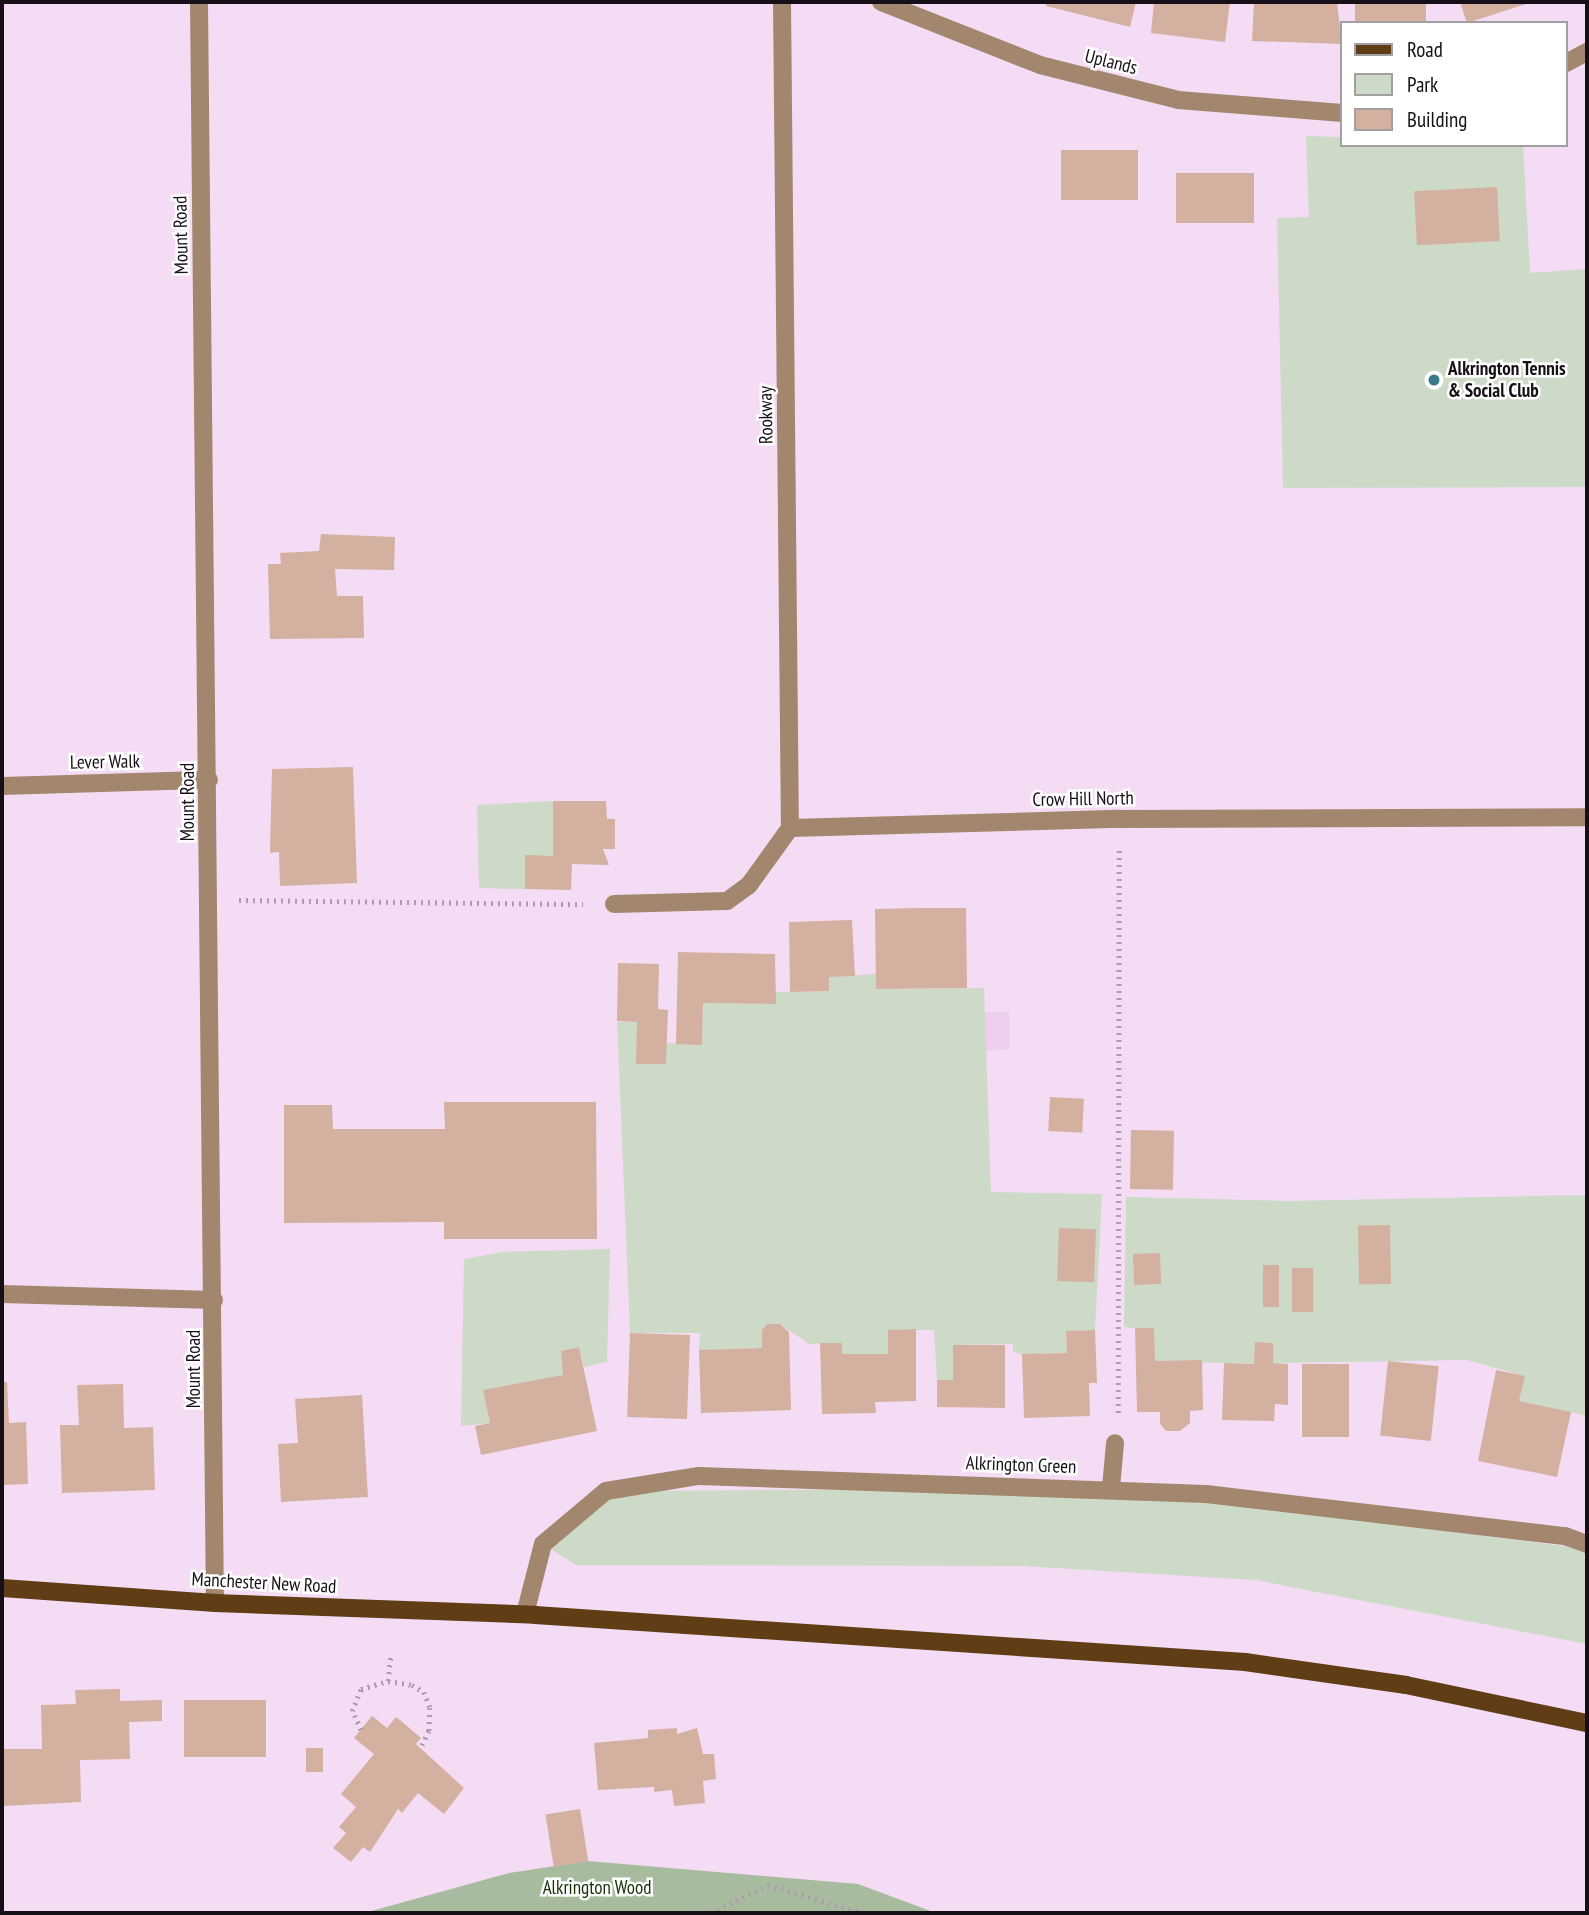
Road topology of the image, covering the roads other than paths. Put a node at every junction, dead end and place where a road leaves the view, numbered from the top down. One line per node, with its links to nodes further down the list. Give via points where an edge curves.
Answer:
1 (200, 2): 7 (street, Mount Road)
2 (782, 2): 10 (street, Rookway)
3 (881, 2): 6 (street, Uplands, via 1040,65 1178,100)
4 (1587, 52): 5 (street)
5 (1568, 62)
6 (1340, 113)
7 (209, 780): 8 (street, Lever Walk); 13 (street, Mount Road)
8 (2, 786)
9 (1587, 817): 10 (street, Crow Hill North, via 1119,819)
10 (790, 828): 11 (street, via 749,885 726,901)
11 (614, 904)
12 (2, 1294): 13 (street)
13 (214, 1300): 18 (street, Mount Road)
14 (1115, 1443): 15 (street)
15 (1111, 1488): 16 (street, Alkrington Green, via 1206,1494 1565,1536); 19 (street, Alkrington Green, via 699,1476 606,1491 543,1544)
16 (1587, 1544)
17 (2, 1588): 18 (main road, Manchester New Road)
18 (215, 1603): 19 (main road, Manchester New Road)
19 (525, 1614): 20 (main road, Manchester New Road, via 1245,1662 1406,1685)
20 (1587, 1723)

